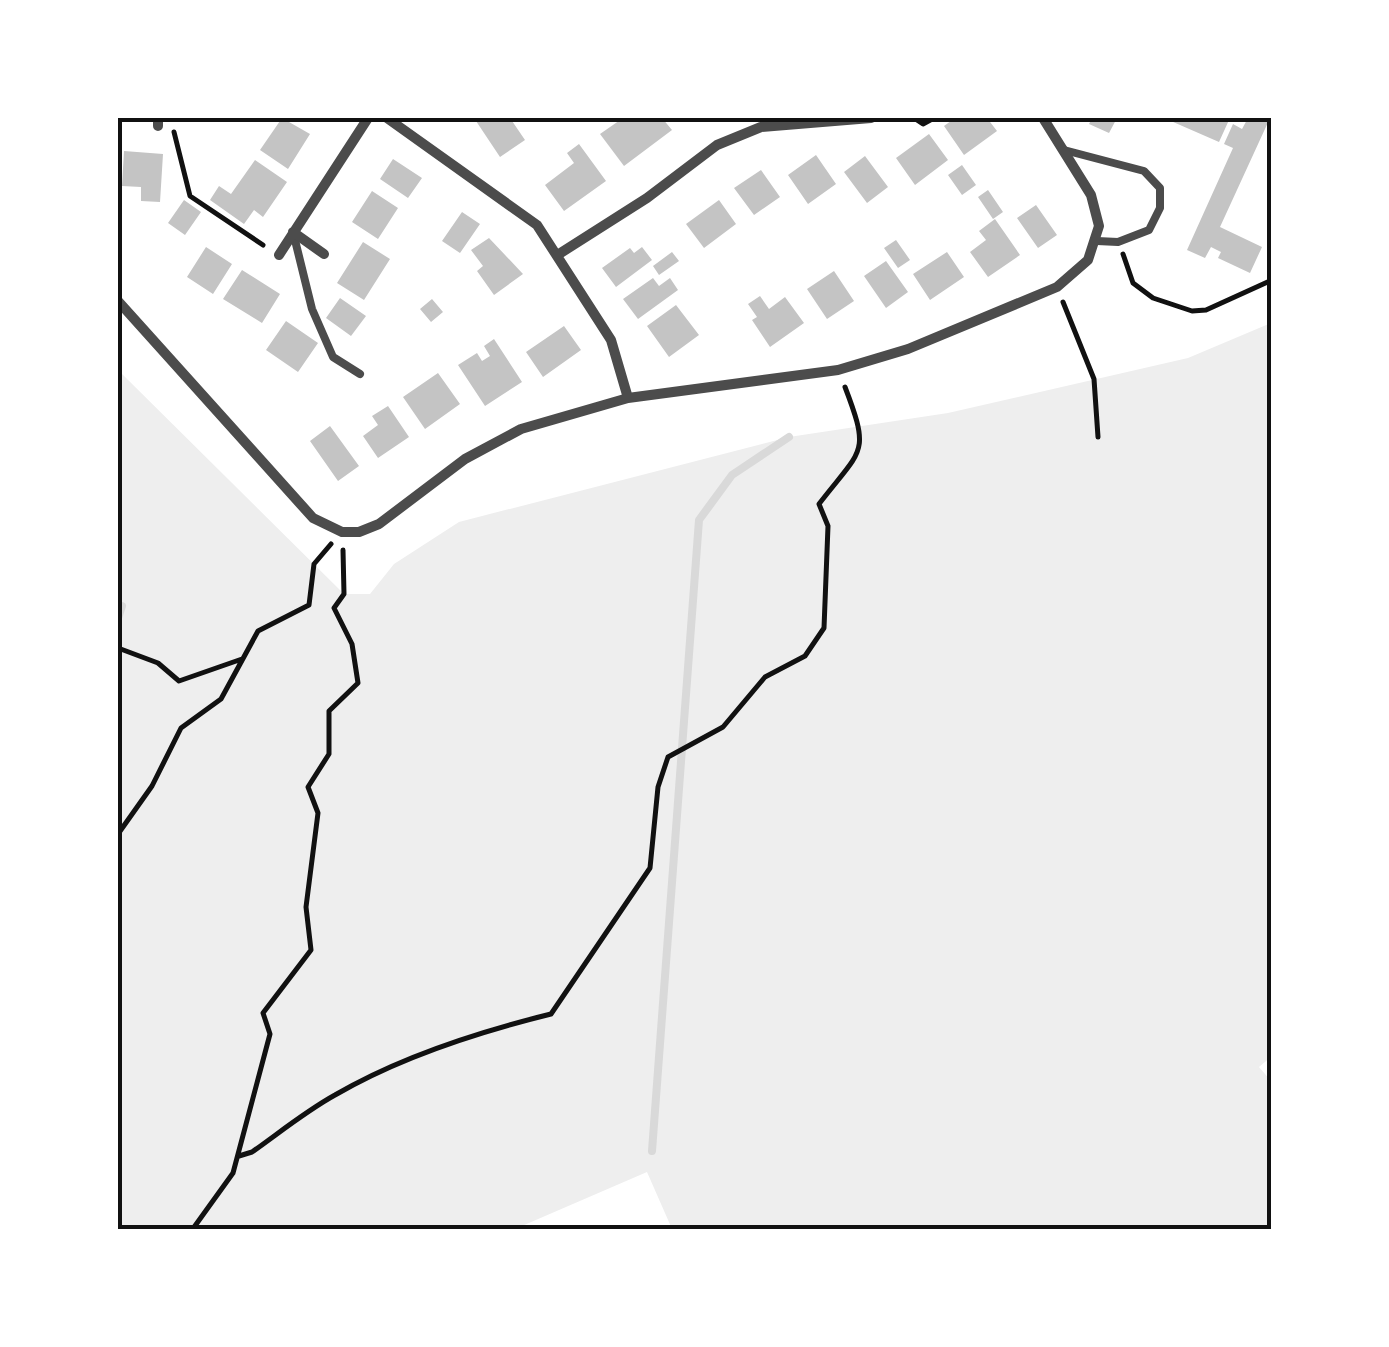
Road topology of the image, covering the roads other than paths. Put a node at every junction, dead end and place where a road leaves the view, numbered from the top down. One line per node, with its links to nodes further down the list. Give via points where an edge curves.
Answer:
1 (368, 118): 6 (street)
2 (387, 118): 9 (street, via 514,205)
3 (871, 118): 9 (street, via 761,127 717,145)
4 (1043, 118): 5 (street)
5 (1064, 150): 7 (street, via 1096,211); 7 (lane, via 1144,170 1160,188 1160,208 1148,230 1118,242)
6 (293, 232): 8 (street); 10 (street); 12 (lane, via 332,356)
7 (1097, 241): 13 (street, via 1088,260 1057,286 908,350 838,370)
8 (324, 254)
9 (559, 254): 13 (street, via 611,340)
10 (279, 255)
11 (118, 301): 13 (street, via 313,518 342,532 379,524 465,459 522,429)
12 (360, 374)
13 (628, 398)

